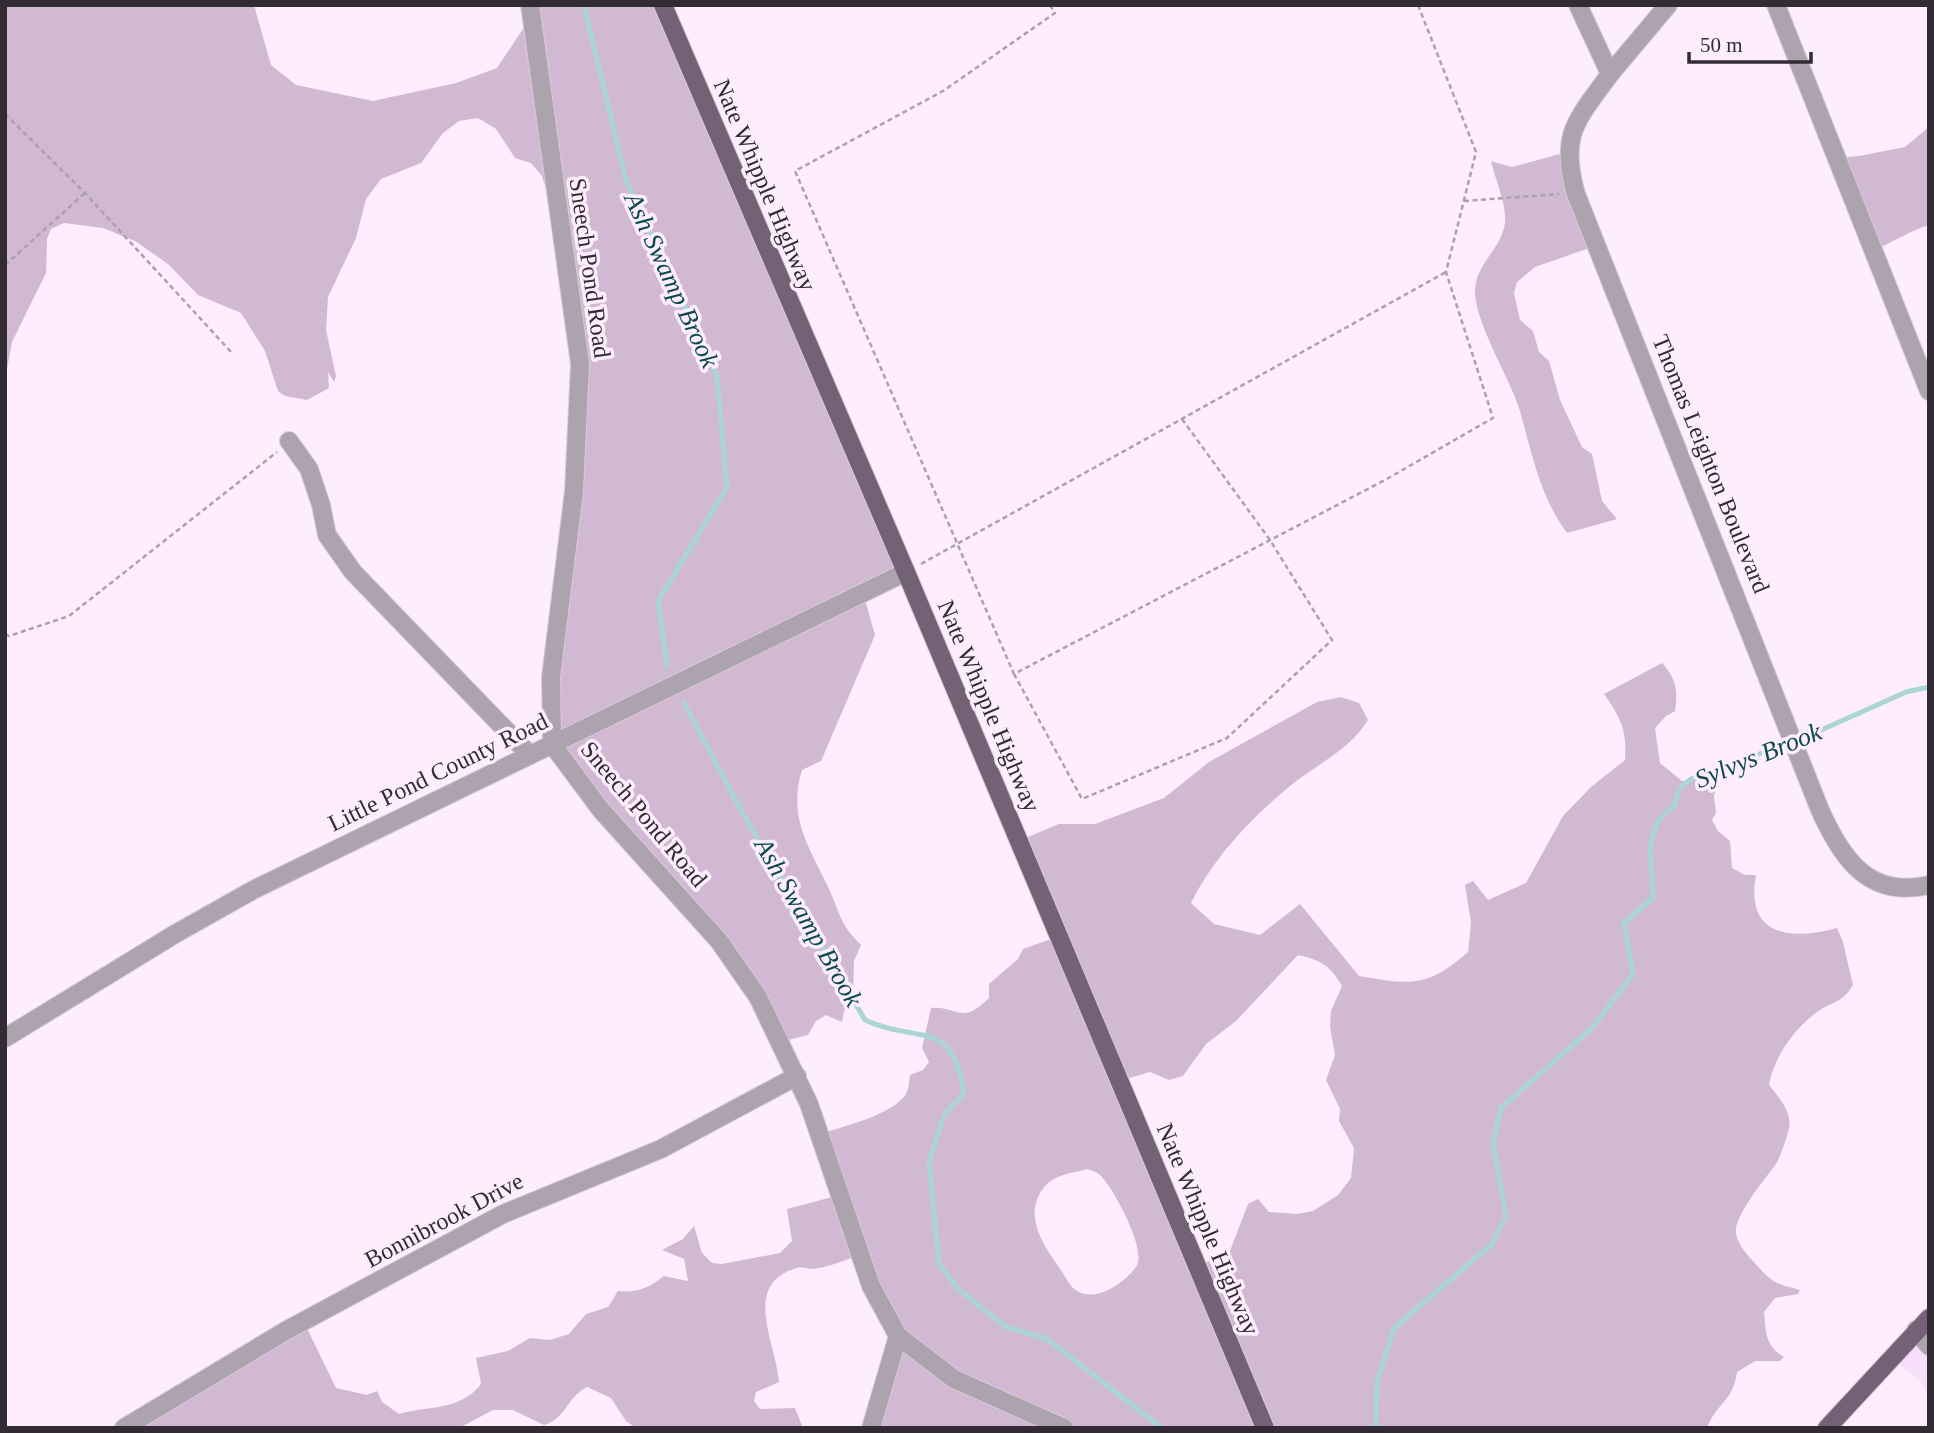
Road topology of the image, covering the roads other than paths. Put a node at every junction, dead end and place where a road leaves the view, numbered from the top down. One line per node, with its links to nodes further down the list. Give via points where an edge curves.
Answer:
1 (530, 5): 10 (street, Sneech Pond Road, via 580,365 573,491 551,677)
2 (663, 5): 9 (main road, Nate Whipple Highway)
3 (1578, 5): 6 (street)
4 (1668, 5): 6 (street, Thomas Leighton Boulevard)
5 (1776, 5): 7 (street)
6 (1610, 74): 12 (street, Thomas Leighton Boulevard, via 1570,134 1576,194 1830,834 1866,878 1887,887)
7 (1929, 391)
8 (289, 441): 11 (street, via 309,469 327,535 353,572)
9 (906, 572): 10 (street, Little Pond County Road); 21 (main road, Nate Whipple Highway)
10 (552, 744): 11 (street, Little Pond County Road); 14 (street, Sneech Pond Road, via 601,810 739,967)
11 (530, 755): 13 (street, Little Pond County Road, via 232,902)
12 (1929, 885)
13 (5, 1038)
14 (797, 1076): 16 (street, Sneech Pond Road, via 870,1286); 18 (street, Bonnibrook Drive, via 661,1149 503,1214 287,1330)
15 (1923, 1324): 17 (street); 22 (main road)
16 (898, 1336): 19 (street); 20 (street, Sneech Pond Road, via 954,1379)
17 (1929, 1346)
18 (124, 1428)
19 (871, 1428)
20 (1064, 1428)
21 (1265, 1428)
22 (1827, 1428)

